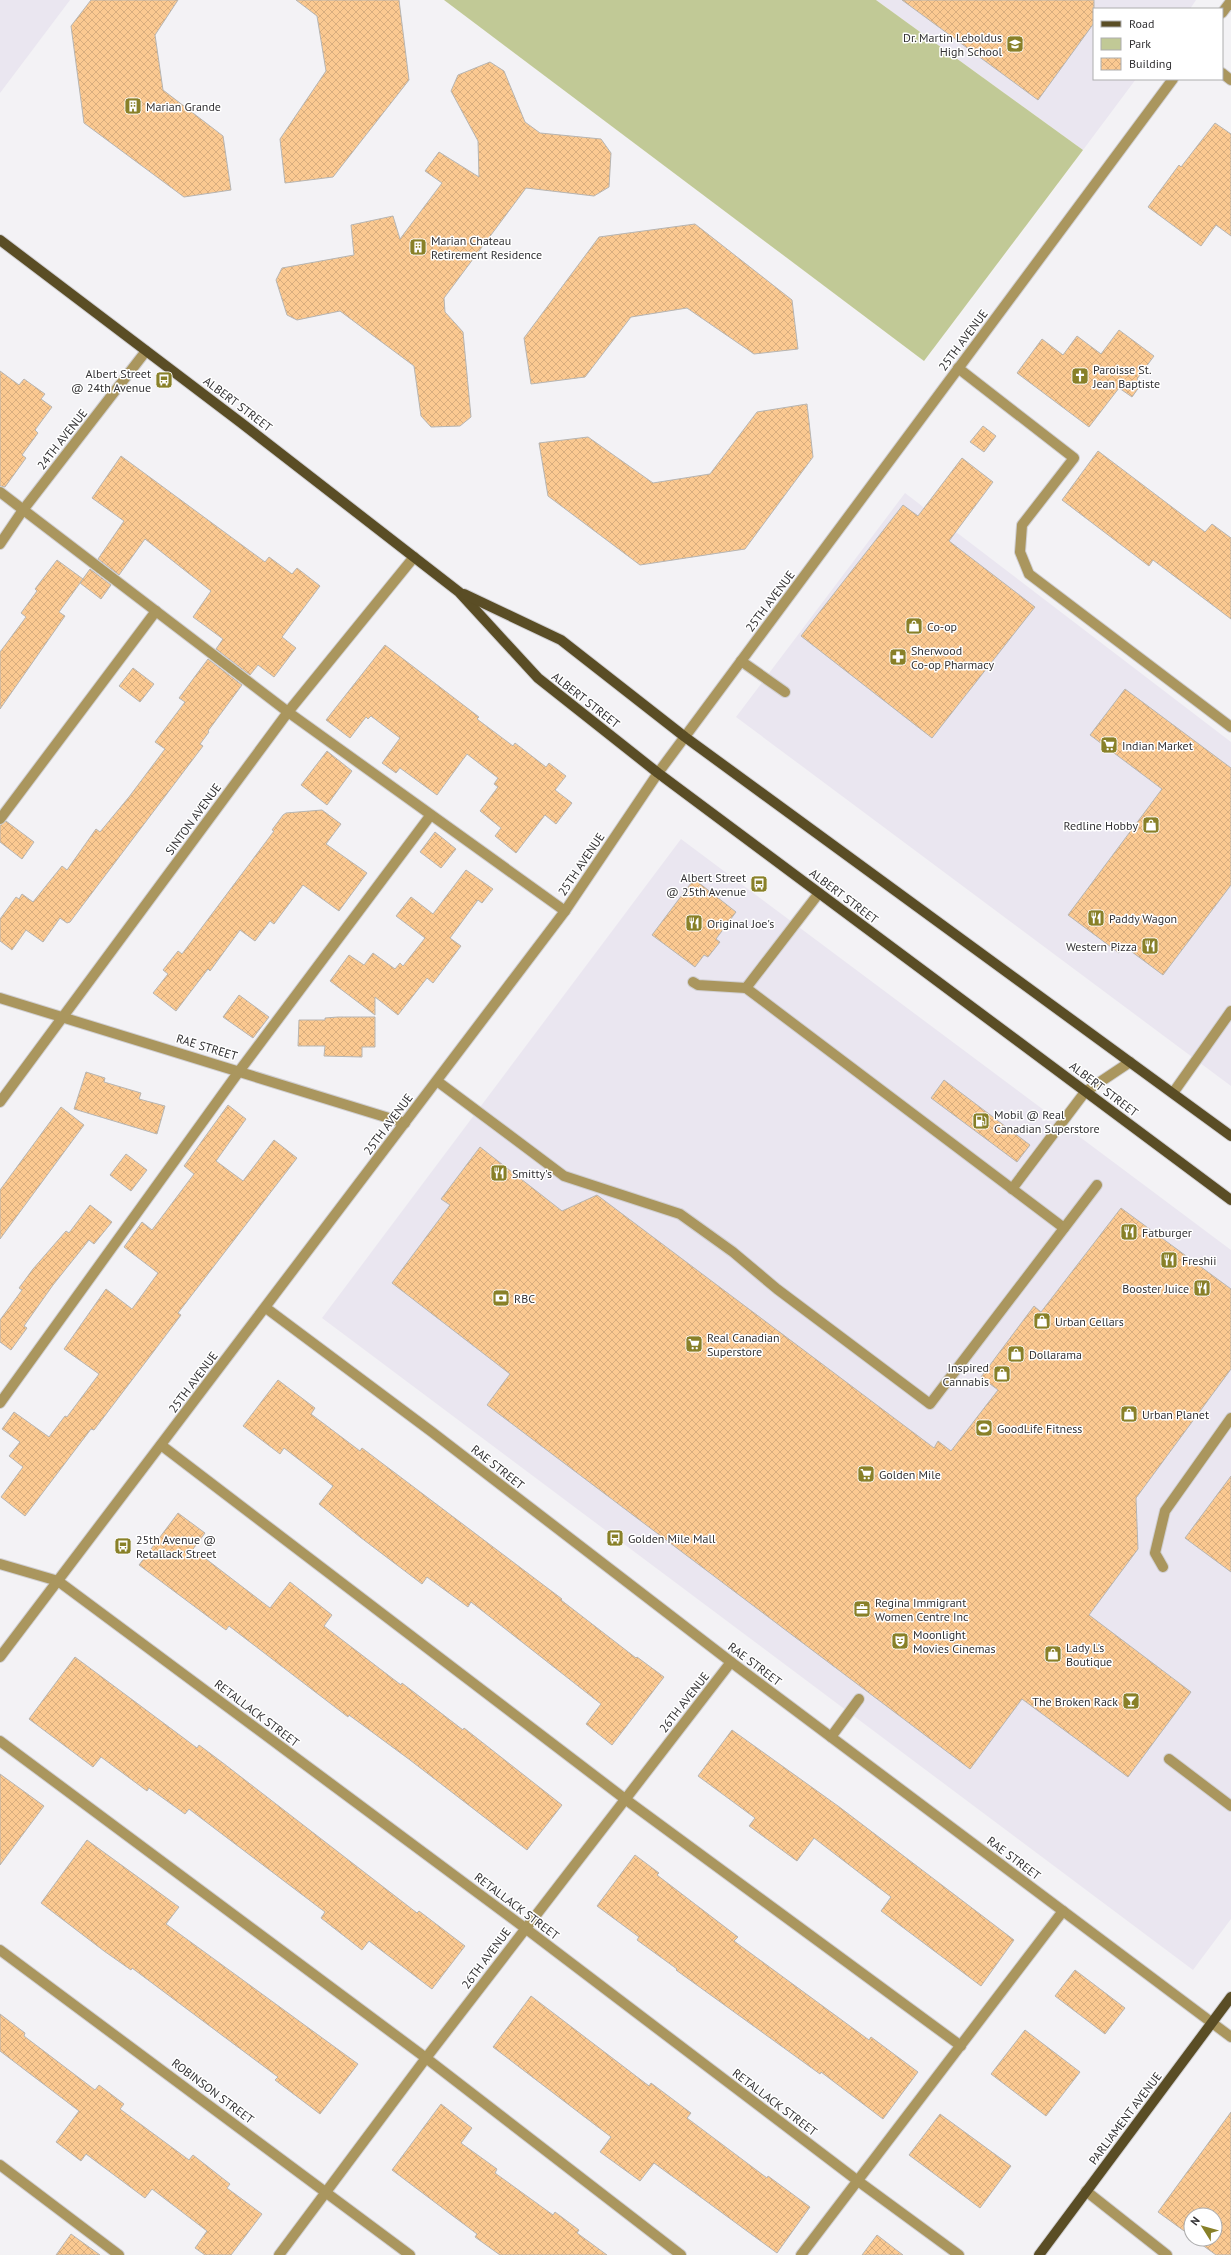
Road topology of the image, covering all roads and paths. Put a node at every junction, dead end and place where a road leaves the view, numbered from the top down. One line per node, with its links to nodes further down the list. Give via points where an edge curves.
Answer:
1 (1231, 1): 2 (street)
2 (1223, 12)
3 (1223, 74): 5 (street)
4 (1172, 80): 8 (street, 25TH AVENUE)
5 (1231, 80)
6 (0, 240): 7 (main road, ALBERT STREET)
7 (146, 351): 10 (street, 24TH AVENUE); 12 (main road, ALBERT STREET)
8 (958, 368): 15 (street, 25TH AVENUE); 18 (street, via 1074,458 1022,524 1020,552 1029,574)
9 (0, 492): 10 (street)
10 (23, 510): 11 (street, 24TH AVENUE); 14 (street)
11 (0, 544)
12 (414, 557): 13 (main road, ALBERT STREET); 17 (street, SINTON AVENUE)
13 (459, 592): 19 (main road, ALBERT STREET, via 560,640); 20 (main road, ALBERT STREET, via 538,678)
14 (156, 612): 17 (street); 22 (street)
15 (741, 661): 16 (street); 19 (street, 25TH AVENUE)
16 (785, 692)
17 (288, 712): 21 (street); 29 (street, SINTON AVENUE)
18 (1231, 727)
19 (685, 737): 20 (street, 25TH AVENUE); 30 (main road, ALBERT STREET)
20 (658, 773): 23 (main road, ALBERT STREET); 24 (street, 25TH AVENUE)
21 (430, 816): 24 (street); 31 (street)
22 (0, 819)
23 (819, 893): 26 (street); 33 (main road, ALBERT STREET)
24 (565, 911): 32 (street, 25TH AVENUE)
25 (693, 982): 26 (street, via 698,985)
26 (746, 988): 39 (street)
27 (0, 998): 29 (street, RAE STREET)
28 (1231, 1011): 34 (street)
29 (64, 1018): 31 (street, RAE STREET); 35 (street, SINTON AVENUE)
30 (1130, 1062): 33 (street); 34 (main road, ALBERT STREET)
31 (240, 1070): 36 (street, RAE STREET); 43 (street)
32 (437, 1081): 36 (street, 25TH AVENUE); 41 (street, via 564,1176 680,1214 930,1404)
33 (1085, 1092): 39 (street); 40 (main road, ALBERT STREET)
34 (1173, 1093): 37 (main road, ALBERT STREET)
35 (0, 1102)
36 (406, 1123): 42 (street, 25TH AVENUE)
37 (1231, 1136)
38 (1097, 1185): 41 (street)
39 (1012, 1189): 41 (street)
40 (1231, 1200)
41 (1064, 1228)
42 (266, 1308): 45 (street, 25TH AVENUE); 50 (street, RAE STREET, via 438,1436)
43 (0, 1403)
44 (1231, 1418): 47 (street, via 1165,1511 1155,1553)
45 (161, 1445): 48 (street, 25TH AVENUE); 55 (street)
46 (0, 1564): 48 (street)
47 (1162, 1567)
48 (58, 1581): 49 (street, 25TH AVENUE); 58 (street, RETALLACK STREET)
49 (0, 1657)
50 (731, 1662): 52 (street, RAE STREET); 55 (street, 26TH AVENUE)
51 (859, 1699): 52 (street)
52 (831, 1737): 57 (street, RAE STREET)
53 (0, 1741): 64 (street)
54 (1169, 1759): 56 (street)
55 (625, 1799): 58 (street, 26TH AVENUE); 63 (street)
56 (1231, 1806)
57 (1063, 1911): 61 (street, RAE STREET); 63 (street)
58 (525, 1928): 64 (street, 26TH AVENUE); 66 (street, RETALLACK STREET)
59 (0, 1950): 68 (street, ROBINSON STREET)
60 (1231, 1997): 61 (main road, PARLIAMENT AVENUE)
61 (1212, 2023): 62 (street, RAE STREET); 67 (main road, PARLIAMENT AVENUE)
62 (1231, 2037)
63 (961, 2046): 66 (street)
64 (426, 2058): 68 (street, 26TH AVENUE); 72 (street)
65 (0, 2165): 69 (street)
66 (858, 2181): 73 (street); 74 (street, RETALLACK STREET)
67 (1086, 2191): 75 (main road, PARLIAMENT AVENUE); 76 (street)
68 (327, 2192): 70 (street, 26TH AVENUE); 71 (street, ROBINSON STREET)
69 (119, 2255)
70 (280, 2255)
71 (410, 2255)
72 (681, 2255)
73 (801, 2255)
74 (958, 2255)
75 (1039, 2255)
76 (1167, 2255)

